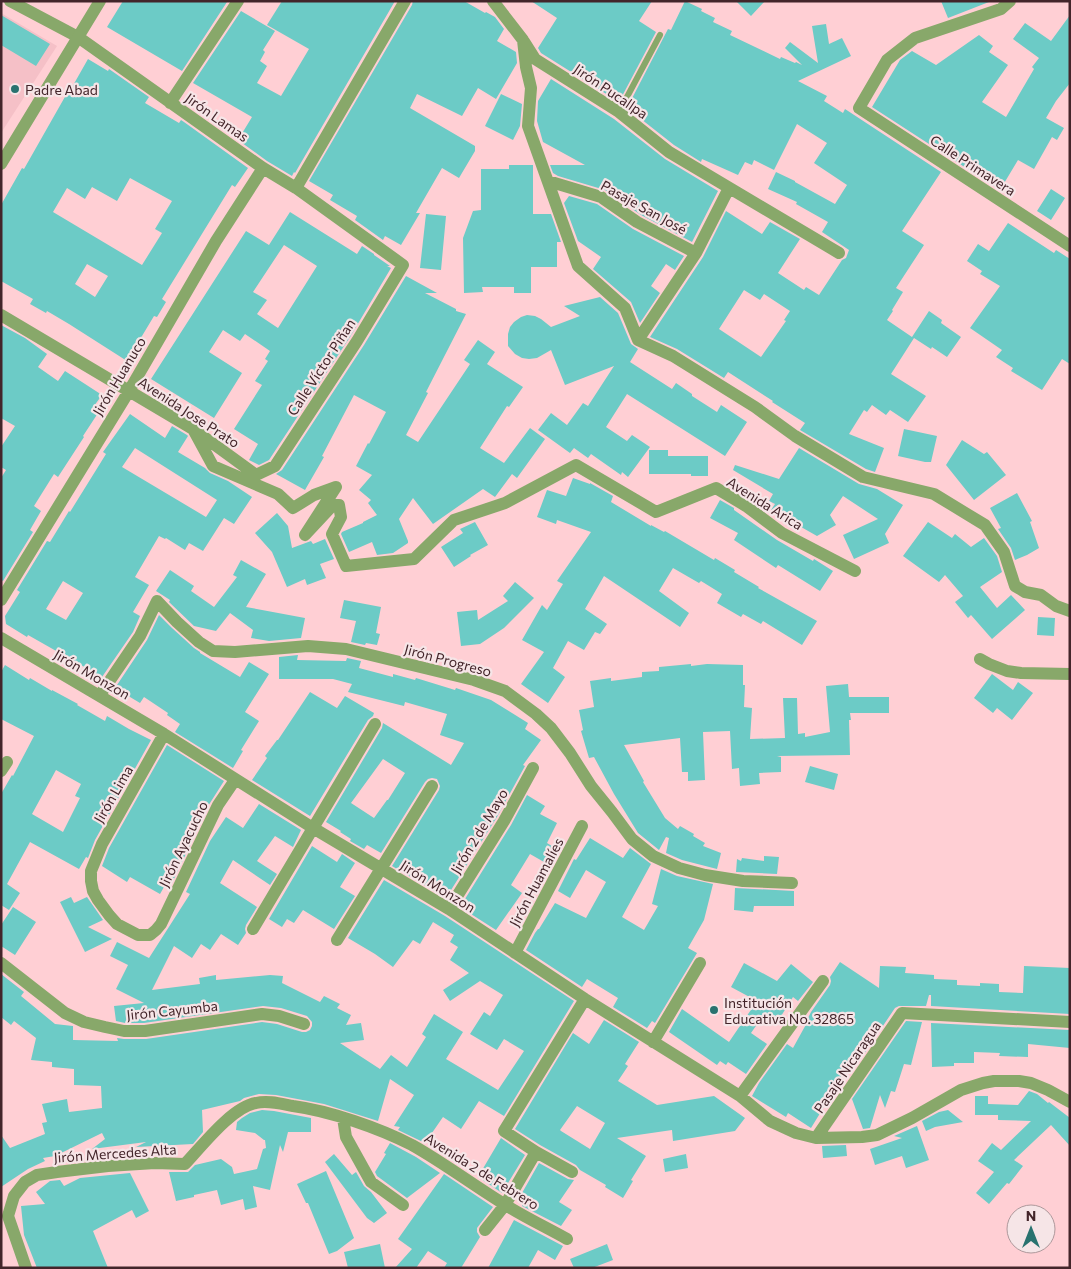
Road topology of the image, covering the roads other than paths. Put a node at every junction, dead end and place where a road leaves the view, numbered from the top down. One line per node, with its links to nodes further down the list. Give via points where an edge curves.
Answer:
1 (10, 1): 8 (street, Jirón Lamas)
2 (100, 1): 8 (street)
3 (238, 1): 10 (street)
4 (405, 1): 15 (street)
5 (493, 1): 9 (street, Jirón Pucallpa)
6 (1010, 1): 17 (street, Calle Primavera, via 1001,9 915,38 887,60 859,108)
7 (660, 34): 11 (lane)
8 (78, 37): 10 (street, Jirón Lamas); 12 (street)
9 (523, 40): 11 (street, Jirón Pucallpa, via 535,59); 14 (street, via 531,88 528,126)
10 (170, 103): 13 (street, Jirón Lamas)
11 (619, 112): 16 (street, Jirón Pucallpa, via 669,152)
12 (1, 164)
13 (263, 168): 15 (street, Jirón Lamas); 23 (street, Jirón Huanuco, via 216,241)
14 (548, 181): 18 (street, Pasaje San José, via 601,197 637,222); 22 (street, via 578,266 625,308)
15 (296, 188): 20 (street, Jirón Lamas)
16 (729, 188): 18 (street); 19 (street, Jirón Pucallpa)
17 (1070, 246)
18 (696, 253): 22 (street)
19 (839, 253)
20 (403, 265): 25 (street, Calle Víctor Piñan, via 275,466)
21 (1, 315): 23 (street, Avenida Jose Prato)
22 (638, 340): 28 (street, via 673,356 863,476 934,494 985,525 1004,552 1015,586 1024,592 1041,595)
23 (129, 391): 24 (street, Avenida Jose Prato); 27 (street, Jirón Huanuco)
24 (193, 429): 25 (street, Avenida Jose Prato); 26 (street, Avenida Arica, via 212,466 278,494 293,508 336,487 305,535 333,505 339,505 341,517 332,534 346,566 414,560 454,520 505,503 576,465 656,512 716,488 782,533)
25 (256, 474)
26 (855, 571)
27 (1, 600)
28 (1070, 611)
29 (1, 638): 32 (street, Jirón Monzon)
30 (980, 659): 31 (street, via 998,668 1020,673)
31 (1070, 674)
32 (100, 695): 34 (street, Jirón Monzon); 41 (street, Jirón Progreso, via 140,636 157,601 199,642 213,651 308,646 346,649 474,680 505,692 551,728 632,839 653,856 705,875)
33 (375, 724): 39 (street)
34 (164, 734): 36 (street, Jirón Monzon); 43 (street, Jirón Lima, via 102,844 91,872 98,900 117,924 138,935 150,935)
35 (533, 768): 42 (street, Jirón 2 de Mayo)
36 (235, 780): 39 (street, Jirón Monzon); 43 (street, Jirón Ayacucho, via 218,805)
37 (432, 786): 40 (street)
38 (582, 826): 46 (street, Jirón Huamalíes)
39 (313, 828): 40 (street, Jirón Monzon); 44 (street)
40 (380, 868): 42 (street, Jirón Monzon); 45 (street)
41 (792, 883)
42 (449, 909): 46 (street, Jirón Monzon)
43 (161, 924)
44 (253, 929)
45 (337, 940)
46 (515, 953): 50 (street, Jirón Monzon)
47 (1, 963): 52 (street, Jirón Cayumba, via 65,1013 105,1028 145,1031 262,1014)
48 (700, 963): 53 (street)
49 (823, 981): 54 (street)
50 (585, 999): 53 (street, Jirón Monzon); 59 (street, via 504,1131)
51 (1070, 1022): 58 (street, Pasaje Nicaragua, via 902,1013)
52 (304, 1024)
53 (653, 1042): 54 (street, Jirón Monzon)
54 (740, 1096): 58 (street, Jirón Monzon, via 770,1121)
55 (1070, 1102): 58 (street, Jirón Monzon, via 1031,1083 1006,1080 983,1083 961,1090 877,1135)
56 (343, 1118): 57 (street, Jirón Mercedes Alta); 61 (street, via 346,1137 371,1182); 65 (street, Jirón Mercedes Alta, via 305,1107 256,1103 225,1121 185,1164 155,1162 37,1175 25,1182 14,1196 8,1216)
57 (379, 1130): 62 (street, Avenida 2 de Febrero, via 411,1145)
58 (816, 1138)
59 (536, 1152): 60 (street); 62 (street)
60 (572, 1172)
61 (403, 1205)
62 (505, 1205): 63 (street); 64 (street, Avenida 2 de Febrero)
63 (485, 1230)
64 (567, 1239)
65 (26, 1268)

